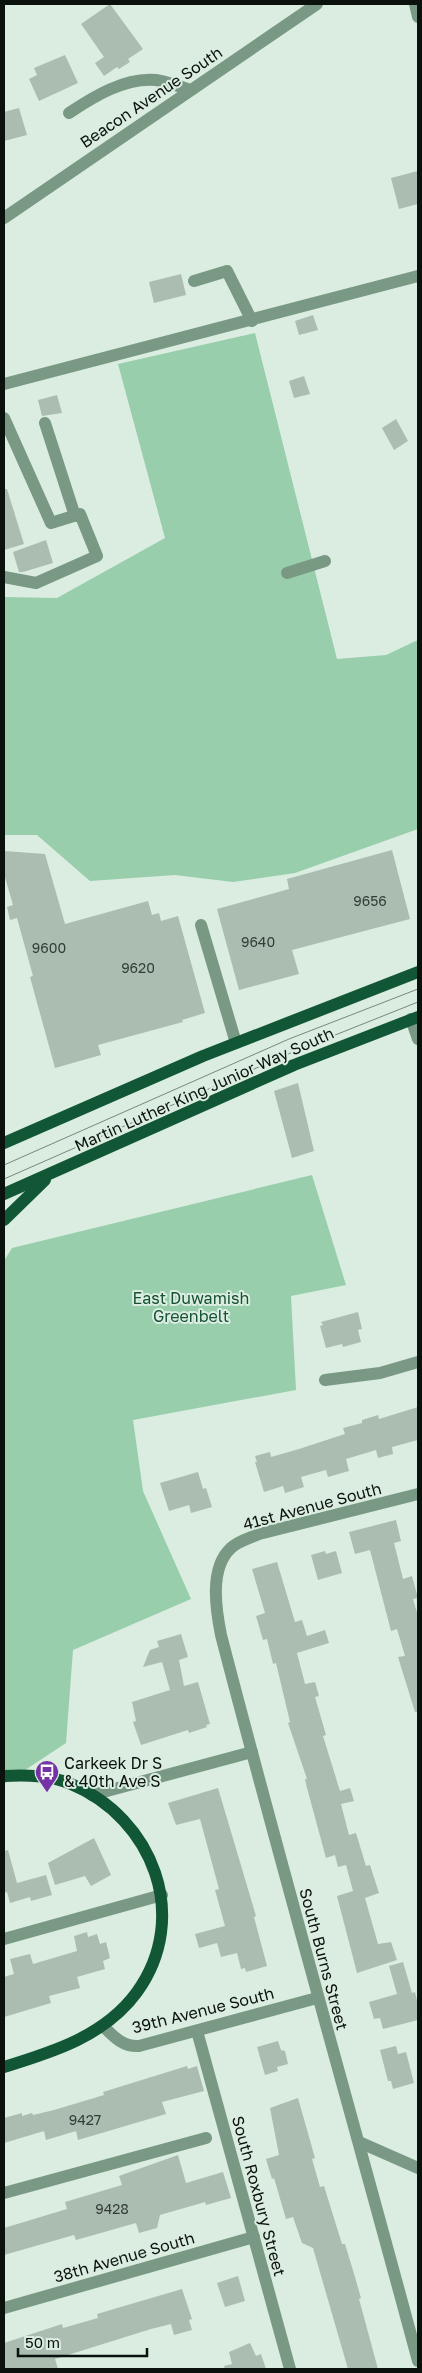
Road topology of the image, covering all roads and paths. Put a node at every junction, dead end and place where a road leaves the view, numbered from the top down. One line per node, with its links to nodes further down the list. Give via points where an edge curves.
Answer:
1 (317, 4): 4 (street, Beacon Avenue South)
2 (415, 4): 3 (street)
3 (418, 16)
4 (190, 90): 5 (street, via 157,80 143,80 109,90); 6 (street, Beacon Avenue South)
5 (69, 113)
6 (4, 218)
7 (418, 276): 9 (street)
8 (194, 281): 9 (street, via 227,270)
9 (252, 321): 10 (street)
10 (4, 384)
11 (4, 418): 13 (street, via 51,523)
12 (45, 423): 13 (street)
13 (75, 516): 16 (street, via 80,514 97,556 36,583)
14 (325, 561): 15 (street)
15 (287, 573)
16 (4, 577)
17 (201, 925): 21 (street)
18 (418, 972): 21 (main road, Martin Luther King Junior Way South)
19 (415, 1018): 20 (street); 23 (main road, Martin Luther King Junior Way South, via 276,1073)
20 (418, 1039)
21 (236, 1043): 22 (main road, Martin Luther King Junior Way South)
22 (4, 1143)
23 (52, 1173): 24 (main road, Martin Luther King Junior Way South); 25 (main road)
24 (4, 1194)
25 (4, 1220)
26 (418, 1362): 27 (street, via 380,1373)
27 (325, 1380)
28 (418, 1494): 29 (street, 41st Avenue South, via 259,1534 233,1546)
29 (222, 1562): 30 (street, South Burns Street, via 217,1616)
30 (252, 1752): 32 (street); 35 (street, South Burns Street)
31 (4, 1776): 32 (main road, via 48,1778 70,1783)
32 (92, 1795): 33 (main road, via 112,1809 144,1846 156,1870)
33 (162, 1895): 34 (street); 36 (main road, via 158,1944 150,1970 137,1992)
34 (4, 1939)
35 (317, 1998): 37 (street, 39th Avenue South); 40 (street, South Burns Street)
36 (103, 2026): 37 (street, 39th Avenue South, via 119,2041 132,2046); 38 (main road, via 57,2050)
37 (197, 2031): 43 (street, South Roxbury Street)
38 (4, 2066)
39 (206, 2138): 42 (street)
40 (359, 2142): 41 (street); 45 (street, South Burns Street)
41 (418, 2168)
42 (4, 2193)
43 (254, 2237): 44 (street, 38th Avenue South); 46 (street, South Roxbury Street)
44 (4, 2308)
45 (418, 2361)
46 (290, 2369)

